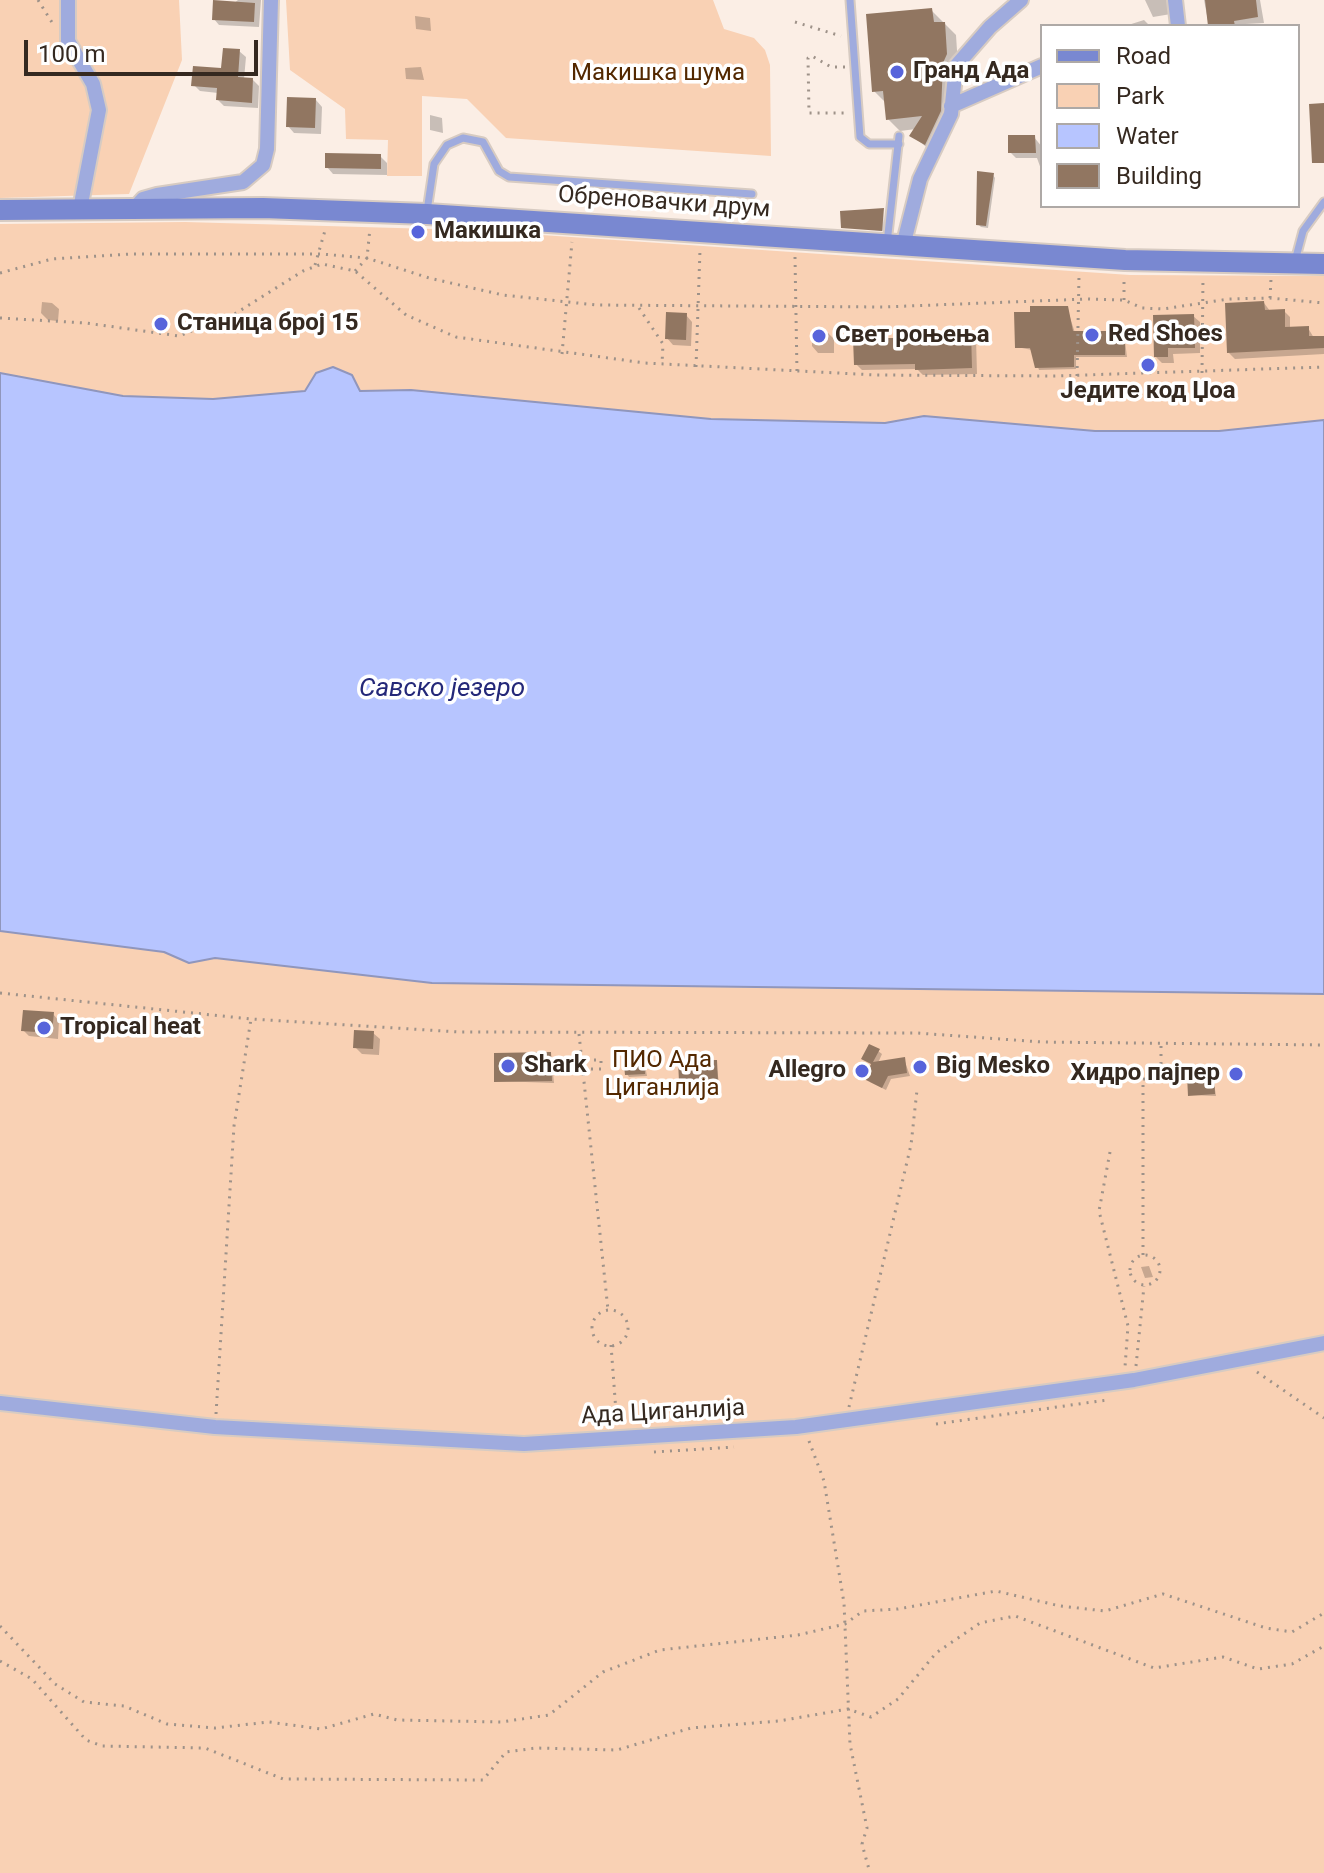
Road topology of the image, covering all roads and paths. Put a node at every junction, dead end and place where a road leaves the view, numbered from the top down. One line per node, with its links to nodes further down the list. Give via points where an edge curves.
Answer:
1 (68, 0): 15 (street, via 68,41 93,84 99,110)
2 (271, 0): 16 (street, via 263,165 243,182 157,195)
3 (850, 0): 8 (lane)
4 (1021, 0): 11 (street, via 956,66)
5 (1175, 0): 7 (street)
6 (795, 22): 8 (path)
7 (1178, 24)
8 (852, 40): 9 (lane)
9 (854, 67): 12 (lane); 12 (path, via 831,67 808,58 809,113)
10 (1040, 67): 11 (street)
11 (951, 106): 24 (street)
12 (857, 113): 24 (lane, via 863,142 899,140)
13 (752, 194): 20 (lane, via 509,177 499,171 483,142 463,138 447,145 434,164)
14 (1324, 202): 30 (lane, via 1303,231)
15 (80, 209): 16 (street, Обреновачки друм); 17 (street, Обреновачки друм)
16 (134, 209): 18 (street, Обреновачки друм)
17 (0, 210)
18 (329, 210): 19 (street, Обреновачки друм); 25 (path)
19 (371, 211): 20 (street, Обреновачки друм); 27 (path)
20 (427, 214): 21 (street, Обреновачки друм)
21 (574, 222): 22 (street, Обреновачки друм); 37 (path)
22 (701, 231): 23 (street, Обреновачки друм); 41 (path)
23 (796, 238): 24 (street, Обреновачки друм); 42 (path)
24 (895, 246): 26 (street, Обреновачки друм)
25 (321, 254): 27 (path); 32 (path); 34 (path, via 130,254 52,259)
26 (1080, 257): 28 (street, Обреновачки друм); 35 (path)
27 (367, 258): 33 (path); 37 (path, via 464,287)
28 (1125, 260): 29 (street, Обреновачки друм); 36 (path)
29 (1203, 262): 30 (street, Обреновачки друм); 39 (path)
30 (1295, 263): 31 (street, Обреновачки друм)
31 (1324, 264)
32 (315, 265): 33 (path); 43 (path, via 233,315 179,336)
33 (355, 271): 44 (path, via 395,307 438,331)
34 (0, 273)
35 (1077, 300): 36 (path); 42 (path); 50 (path)
36 (1124, 300): 39 (path, via 1150,309)
37 (566, 302): 40 (path); 44 (path)
38 (1324, 303): 39 (path, via 1270,298)
39 (1203, 304): 49 (path)
40 (638, 306): 41 (path); 45 (path, via 663,344)
41 (697, 307): 42 (path); 46 (path)
42 (794, 307): 48 (path)
43 (0, 318)
44 (562, 354): 45 (path)
45 (662, 364): 46 (path)
46 (696, 367): 48 (path)
47 (1324, 367): 49 (path)
48 (797, 373): 50 (path)
49 (1202, 373): 50 (path)
50 (1077, 376)
51 (0, 993): 52 (path)
52 (251, 1019): 53 (path); 71 (path, via 234,1126)
53 (579, 1034): 54 (path, via 917,1033); 56 (path)
54 (1161, 1044): 55 (path); 60 (path, via 1161,1078 1143,1079)
55 (1324, 1045)
56 (582, 1060): 57 (path); 57 (path, via 601,1060 601,1069)
57 (583, 1069): 62 (path)
58 (917, 1090): 69 (path, via 911,1145)
59 (1110, 1152): 66 (path, via 1099,1211 1128,1326)
60 (1143, 1255): 61 (path, via 1134,1259 1130,1273); 61 (path, via 1153,1257 1161,1270 1154,1283)
61 (1144, 1286): 66 (path)
62 (608, 1310): 64 (path, via 598,1314 592,1329 595,1339); 64 (path, via 620,1313 627,1323 626,1336)
63 (1324, 1343): 65 (street, Ада Циганлија)
64 (611, 1345): 72 (path)
65 (1253, 1357): 66 (street, Ада Циганлија); 68 (path, via 1256,1371)
66 (1129, 1381): 69 (street, Ада Циганлија)
67 (0, 1403): 71 (street, Ада Циганлија)
68 (1324, 1418)
69 (846, 1420): 70 (street, Ада Циганлија)
70 (803, 1426): 72 (street, Ада Циганлија); 74 (path, via 824,1481)
71 (215, 1427): 72 (street, Ада Циганлија, via 524,1444)
72 (618, 1438)
73 (1324, 1613): 74 (path, via 1292,1632 1163,1594 1105,1611 996,1591 863,1611)
74 (845, 1624): 75 (path, via 798,1635 660,1650 603,1672 549,1715 501,1722 397,1720 374,1714 321,1729 269,1722 215,1728 167,1724 124,1706 84,1702 55,1684); 78 (path)
75 (0, 1626)
76 (1324, 1646): 78 (path, via 1292,1664 1258,1669 1223,1657 1154,1668 1015,1616 980,1623 936,1653 898,1699 871,1717)
77 (0, 1661): 78 (path, via 32,1679 86,1740 102,1746 205,1748 283,1779 483,1780 506,1752 617,1750 691,1728)
78 (848, 1709): 79 (path, via 867,1828 862,1844)
79 (870, 1873)

